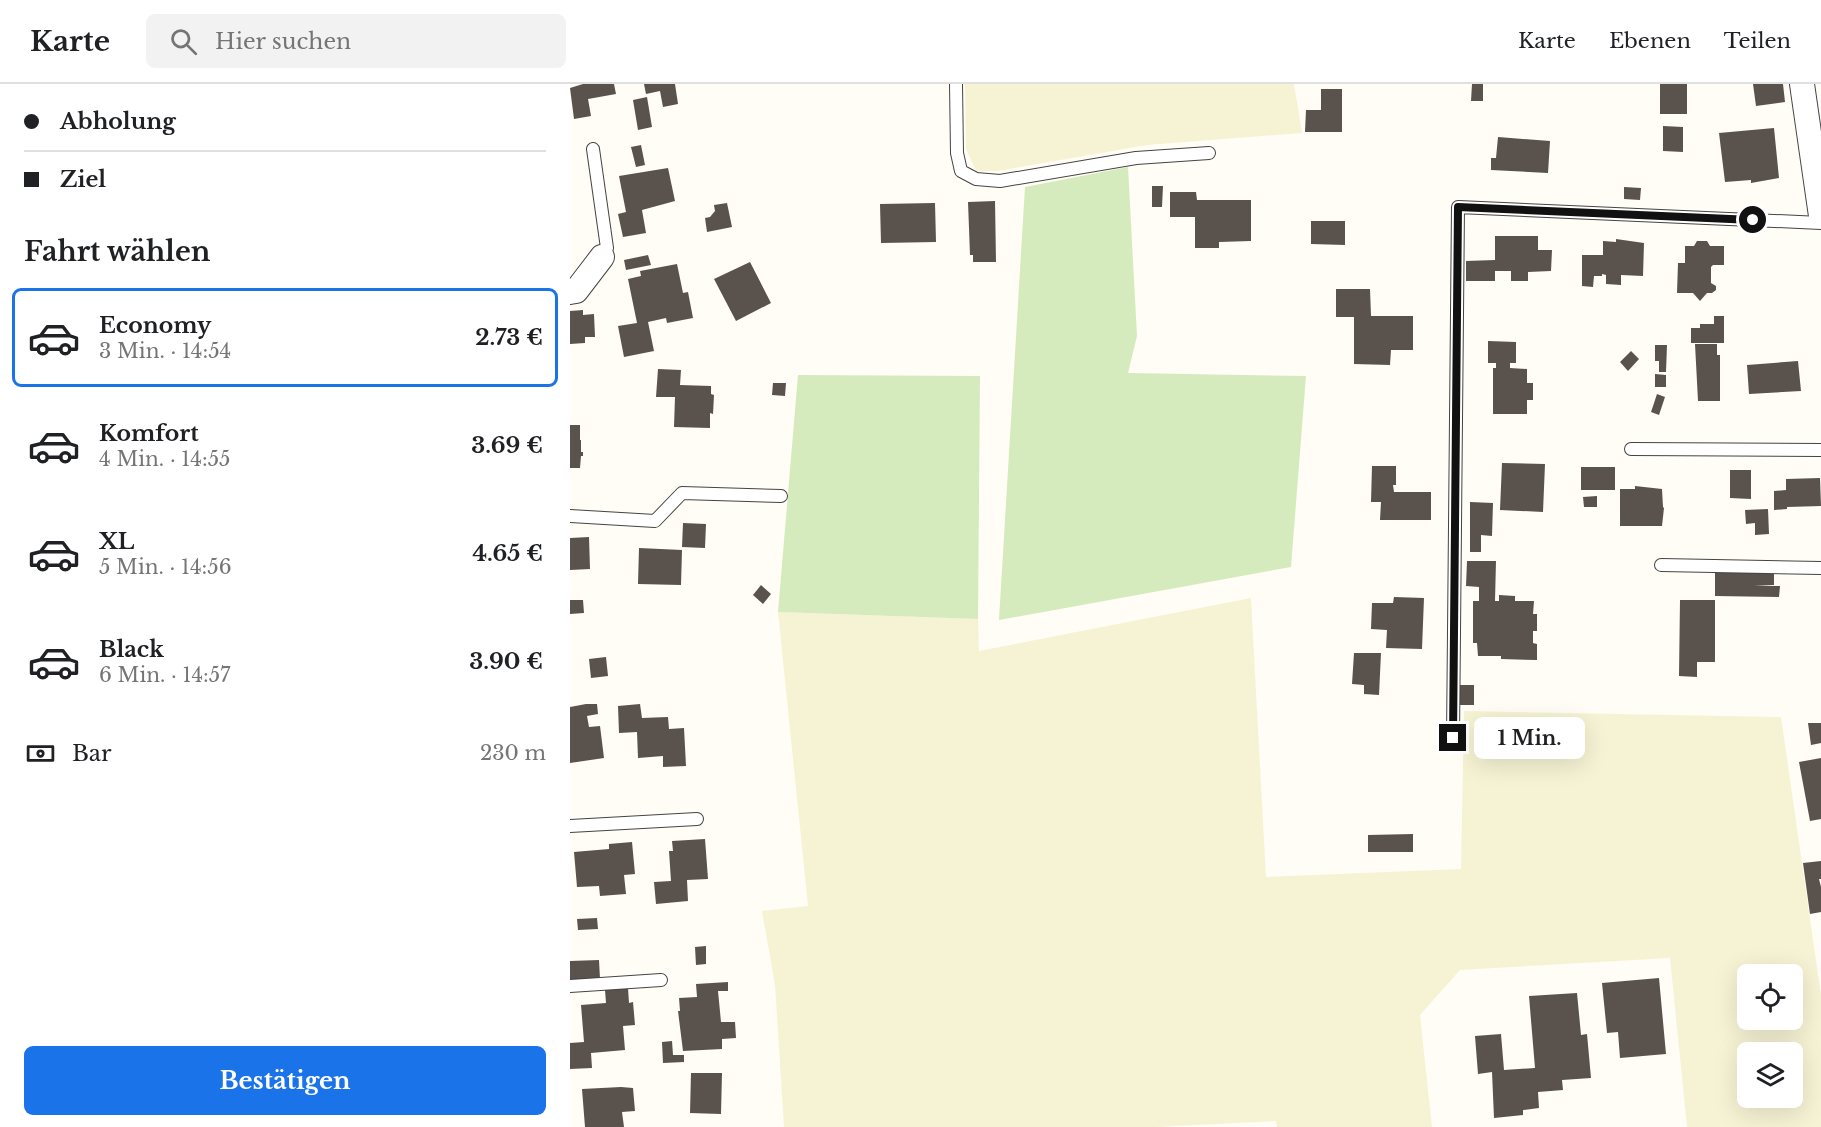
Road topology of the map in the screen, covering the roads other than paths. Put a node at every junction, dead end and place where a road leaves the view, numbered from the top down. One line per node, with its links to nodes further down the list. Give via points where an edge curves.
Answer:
1 (956, 84): 4 (lane, via 957,153 961,171 976,179 1000,181 1136,158)
2 (1802, 84): 5 (street)
3 (593, 150): 7 (lane, via 607,248)
4 (1209, 153)
5 (1821, 216)
6 (1821, 224): 15 (lane, via 1458,207)
7 (602, 257): 8 (street, via 576,291)
8 (570, 292)
9 (1631, 449): 10 (lane)
10 (1821, 450)
11 (781, 496): 12 (lane, via 682,493 655,521)
12 (570, 516)
13 (1661, 565): 14 (lane)
14 (1821, 568)
15 (1453, 738)
16 (697, 819): 17 (lane)
17 (570, 826)
18 (661, 980): 19 (lane)
19 (570, 986)

